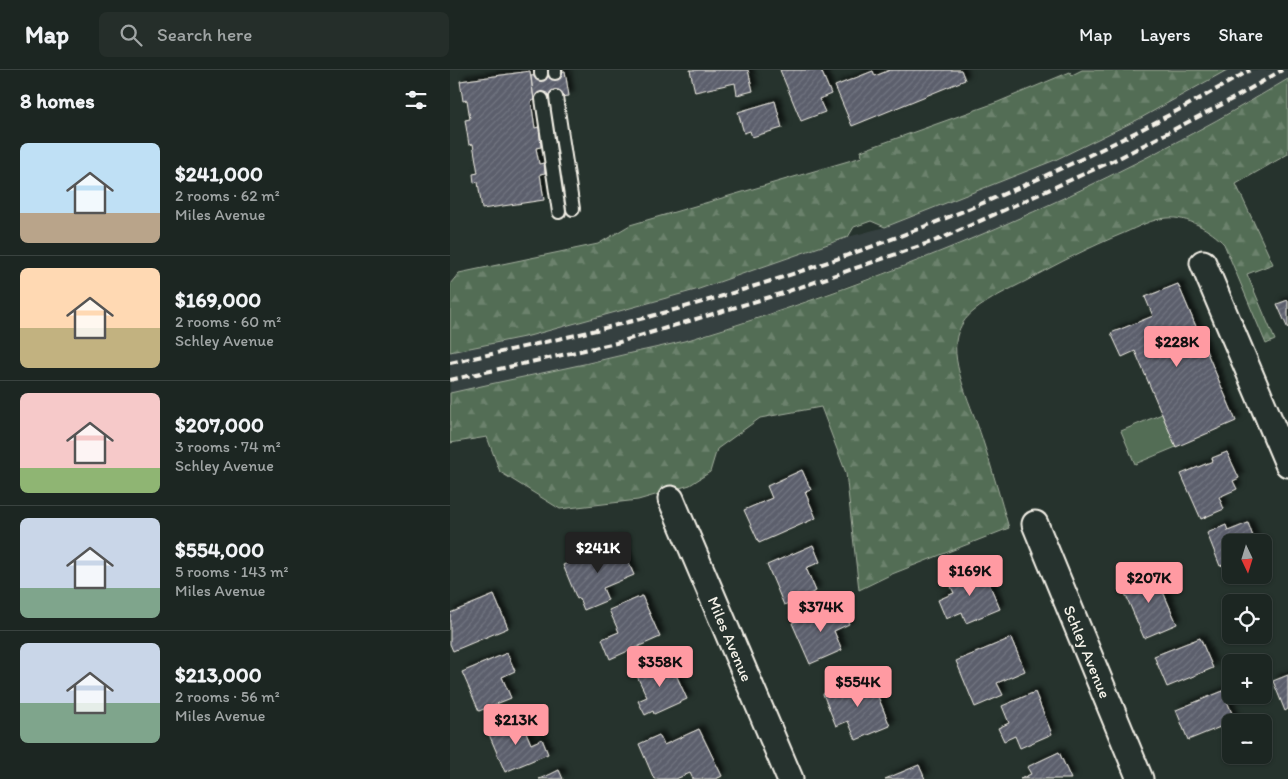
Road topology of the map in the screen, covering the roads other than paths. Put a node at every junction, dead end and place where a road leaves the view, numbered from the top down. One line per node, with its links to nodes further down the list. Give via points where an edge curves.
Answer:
1 (556, 97): 3 (lane)
2 (542, 99): 4 (lane)
3 (573, 209)
4 (559, 212)
5 (1203, 263): 6 (street)
6 (1288, 464)
7 (671, 499): 9 (street, Miles Avenue)
8 (1035, 524): 10 (street, Schley Avenue)
9 (790, 779)
10 (1140, 779)

